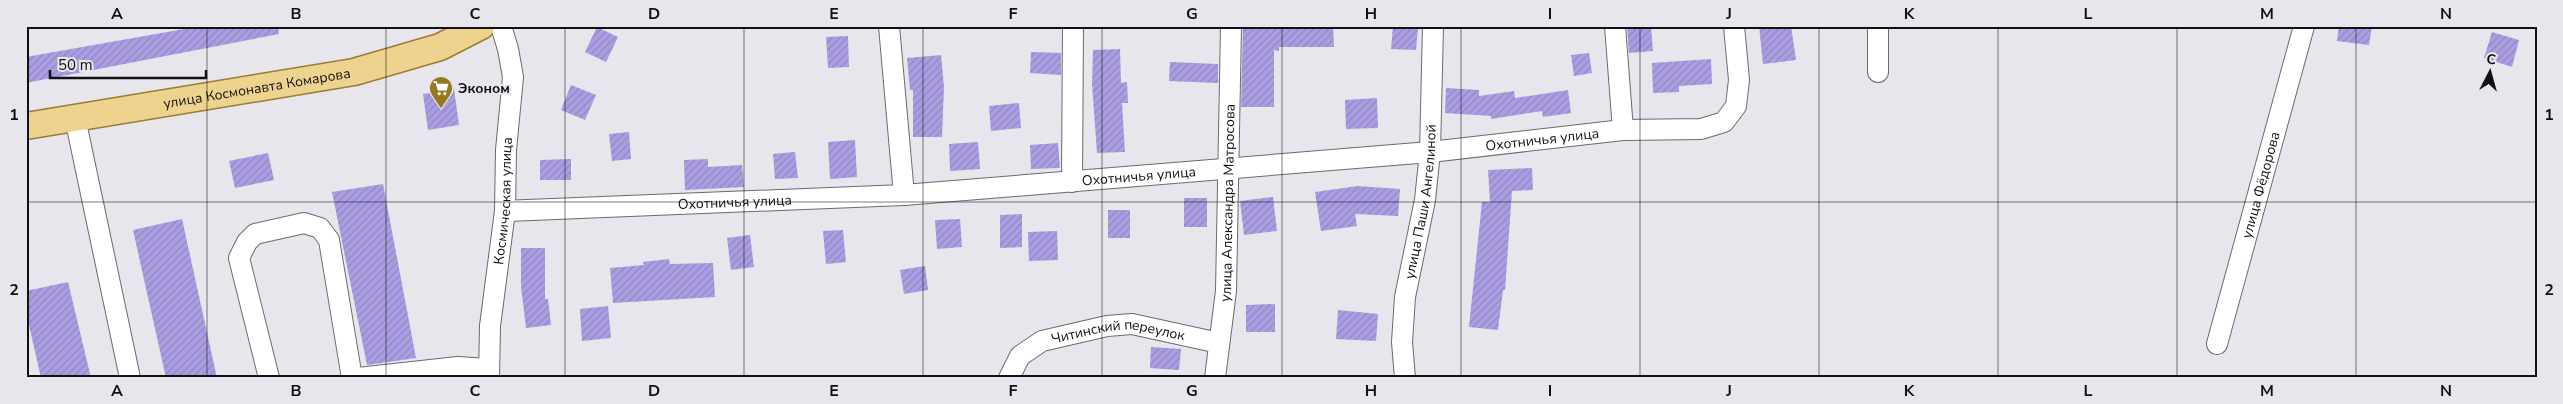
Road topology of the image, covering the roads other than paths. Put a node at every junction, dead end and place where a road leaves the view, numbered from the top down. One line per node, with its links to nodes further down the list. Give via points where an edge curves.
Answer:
1 (481, 26): 12 (main road, улица Космонавта Комарова, via 440,47 354,72)
2 (501, 26): 19 (street, Космическая улица, via 513,77 506,150)
3 (890, 26): 18 (street)
4 (1073, 26): 17 (street)
5 (1231, 26): 16 (street, улица Александра Матросова)
6 (1433, 26): 15 (street, улица Паши Ангелиной)
7 (1615, 26): 14 (street)
8 (1734, 26): 14 (street, Охотничья улица, via 1739,80 1736,106 1724,122 1702,129)
9 (1878, 26): 11 (street)
10 (2304, 26): 21 (street, улица Фёдорова)
11 (1878, 72)
12 (75, 118): 13 (main road, улица Космонавта Комарова); 23 (street)
13 (26, 126)
14 (1622, 130): 15 (street, Охотничья улица)
15 (1430, 152): 16 (street, Охотничья улица); 29 (street, улица Паши Ангелиной, via 1425,200 1405,297 1402,342)
16 (1229, 168): 17 (street, Охотничья улица); 20 (street, улица Александра Матросова, via 1226,291)
17 (1072, 182): 18 (street, Охотничья улица)
18 (904, 195): 19 (street, Охотничья улица)
19 (505, 211): 22 (street, Космическая улица, via 490,326)
20 (1220, 343): 27 (street, Читинский переулок, via 1132,324 1107,326 1042,341 1020,356); 28 (street, улица Александра Матросова)
21 (2217, 344)
22 (488, 373): 26 (street, via 458,366)
23 (130, 378)
24 (270, 378): 25 (street, via 240,258 247,242 255,234 304,223 320,228 329,240)
25 (352, 378)
26 (358, 378)
27 (1009, 378)
28 (1215, 378)
29 (1405, 378)

